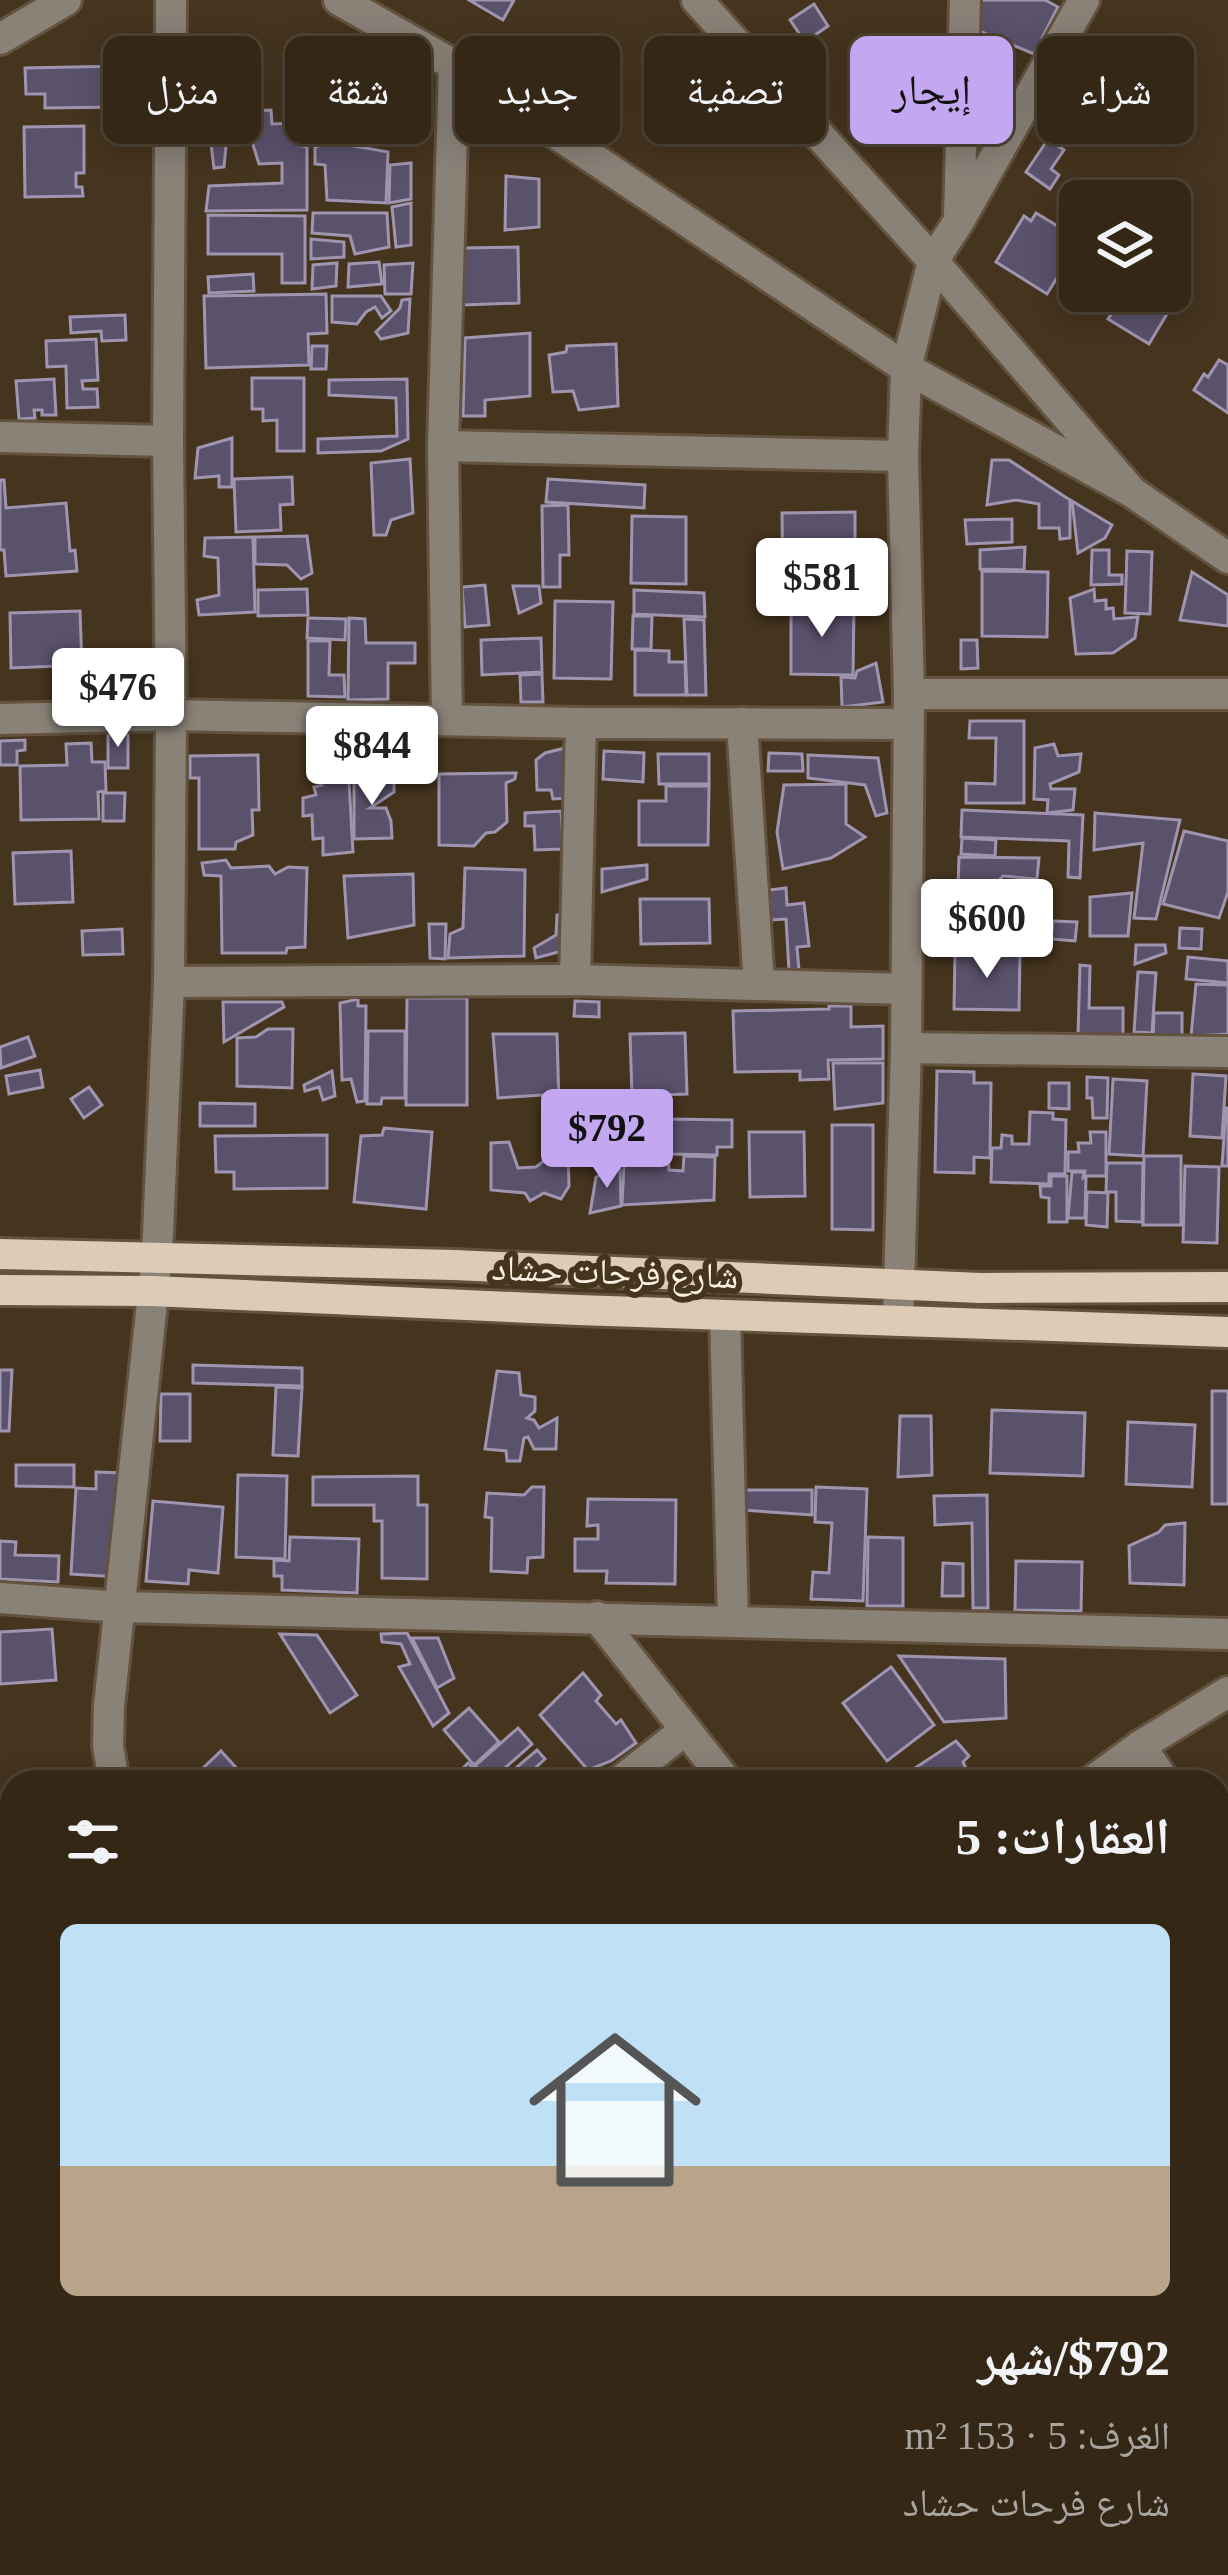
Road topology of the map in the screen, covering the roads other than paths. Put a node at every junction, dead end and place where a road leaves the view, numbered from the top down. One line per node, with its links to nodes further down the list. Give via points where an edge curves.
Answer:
1 (66, 0): 7 (street)
2 (171, 0): 13 (street)
3 (698, 0): 10 (street)
4 (965, 0): 9 (street)
5 (1084, 0): 9 (street)
6 (352, 3): 8 (street)
7 (0, 39)
8 (454, 65): 11 (street); 14 (street)
9 (959, 221): 10 (street)
10 (933, 261): 11 (street); 16 (street)
11 (906, 368): 15 (street); 16 (street)
12 (0, 437): 13 (street)
13 (168, 441): 20 (street)
14 (443, 446): 15 (street); 22 (street)
15 (903, 456): 19 (street)
16 (1132, 491): 17 (street)
17 (1228, 558)
18 (1228, 694): 19 (street)
19 (909, 709): 24 (street); 28 (street)
20 (171, 715): 21 (street); 22 (street); 26 (street)
21 (0, 719)
22 (447, 720): 23 (street)
23 (581, 723): 24 (street); 25 (street)
24 (742, 723): 27 (street)
25 (574, 980): 26 (street); 27 (street)
26 (170, 982): 32 (street)
27 (759, 985): 28 (street)
28 (905, 989): 29 (street)
29 (905, 1048): 30 (street); 34 (street)
30 (1228, 1052)
31 (0, 1254): 32 (main road, شارع فرحات حشاد)
32 (157, 1256): 33 (main road, شارع فرحات حشاد); 37 (street)
33 (576, 1271): 34 (main road, شارع فرحات حشاد); 38 (main road)
34 (900, 1284): 35 (main road, شارع فرحات حشاد); 40 (street)
35 (1228, 1287)
36 (0, 1290): 37 (main road, شارع فرحات حشاد)
37 (152, 1291): 38 (main road, شارع فرحات حشاد); 43 (street)
38 (578, 1310): 39 (main road, شارع فرحات حشاد)
39 (725, 1315): 40 (main road, شارع فرحات حشاد); 45 (street)
40 (898, 1319): 41 (main road, شارع فرحات حشاد)
41 (1228, 1333)
42 (0, 1598): 43 (street)
43 (122, 1607): 44 (street); 50 (street, via 108,1731)
44 (597, 1617): 45 (street); 48 (street)
45 (733, 1621): 46 (street)
46 (1228, 1634)
47 (1228, 1692): 49 (street)
48 (684, 1731): 51 (street); 52 (street)
49 (1140, 1746): 53 (street); 54 (street)
50 (113, 1770)
51 (634, 1770)
52 (717, 1770)
53 (1107, 1770)
54 (1157, 1770)

